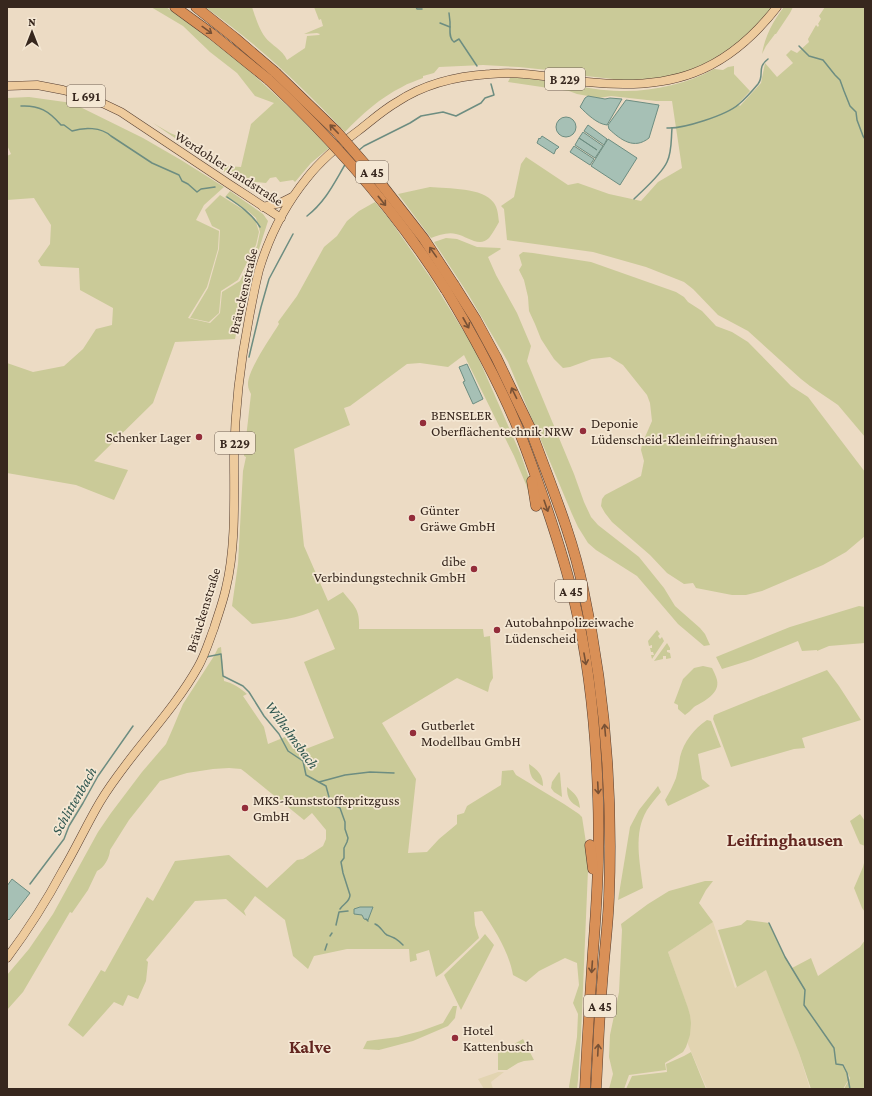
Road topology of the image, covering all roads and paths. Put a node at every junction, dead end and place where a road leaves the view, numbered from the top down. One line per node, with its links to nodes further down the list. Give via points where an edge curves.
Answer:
1 (175, 7): 4 (highway, A 45, one-way to 4)
2 (196, 7): 4 (highway, A 45, via 235,38)
3 (777, 7): 6 (main road, Werdohler Landstraße / B 229, via 757,31 727,56 704,69 677,79 628,85 517,74 489,74 452,79 418,91 390,106 329,154)
4 (272, 76): 9 (highway, A 45, bridge, via 365,180)
5 (7, 86): 7 (main road, Werdohler Landstraße / L 691, via 37,85 100,102 121,112)
6 (292, 197): 7 (main road, B 229); 8 (main road, Werdohler Landstraße / B 229)
7 (263, 207): 8 (main road, Werdohler Landstraße / L 691)
8 (281, 218): 18 (main road, Bräuckenstraße / B 229, via 266,249 259,272 245,339 235,439 232,559 226,590 201,663 101,800 63,871 21,940)
9 (450, 287): 10 (highway, A 45, one-way to 9, via 476,320); 11 (highway, A 45, one-way to 11)
10 (530, 428): 12 (highway); 16 (highway, A 45, one-way to 10, via 607,751 595,649 583,586 563,519)
11 (520, 433): 13 (highway, via 534,486); 17 (highway, A 45, one-way to 17, via 557,538 586,661 597,758)
12 (562, 499)
13 (536, 506)
14 (590, 845): 17 (highway)
15 (615, 846): 16 (highway)
16 (609, 897): 20 (highway, A 45, one-way to 16)
17 (597, 898): 19 (highway, A 45, one-way to 19)
18 (7, 958)
19 (585, 1089)
20 (596, 1089)

